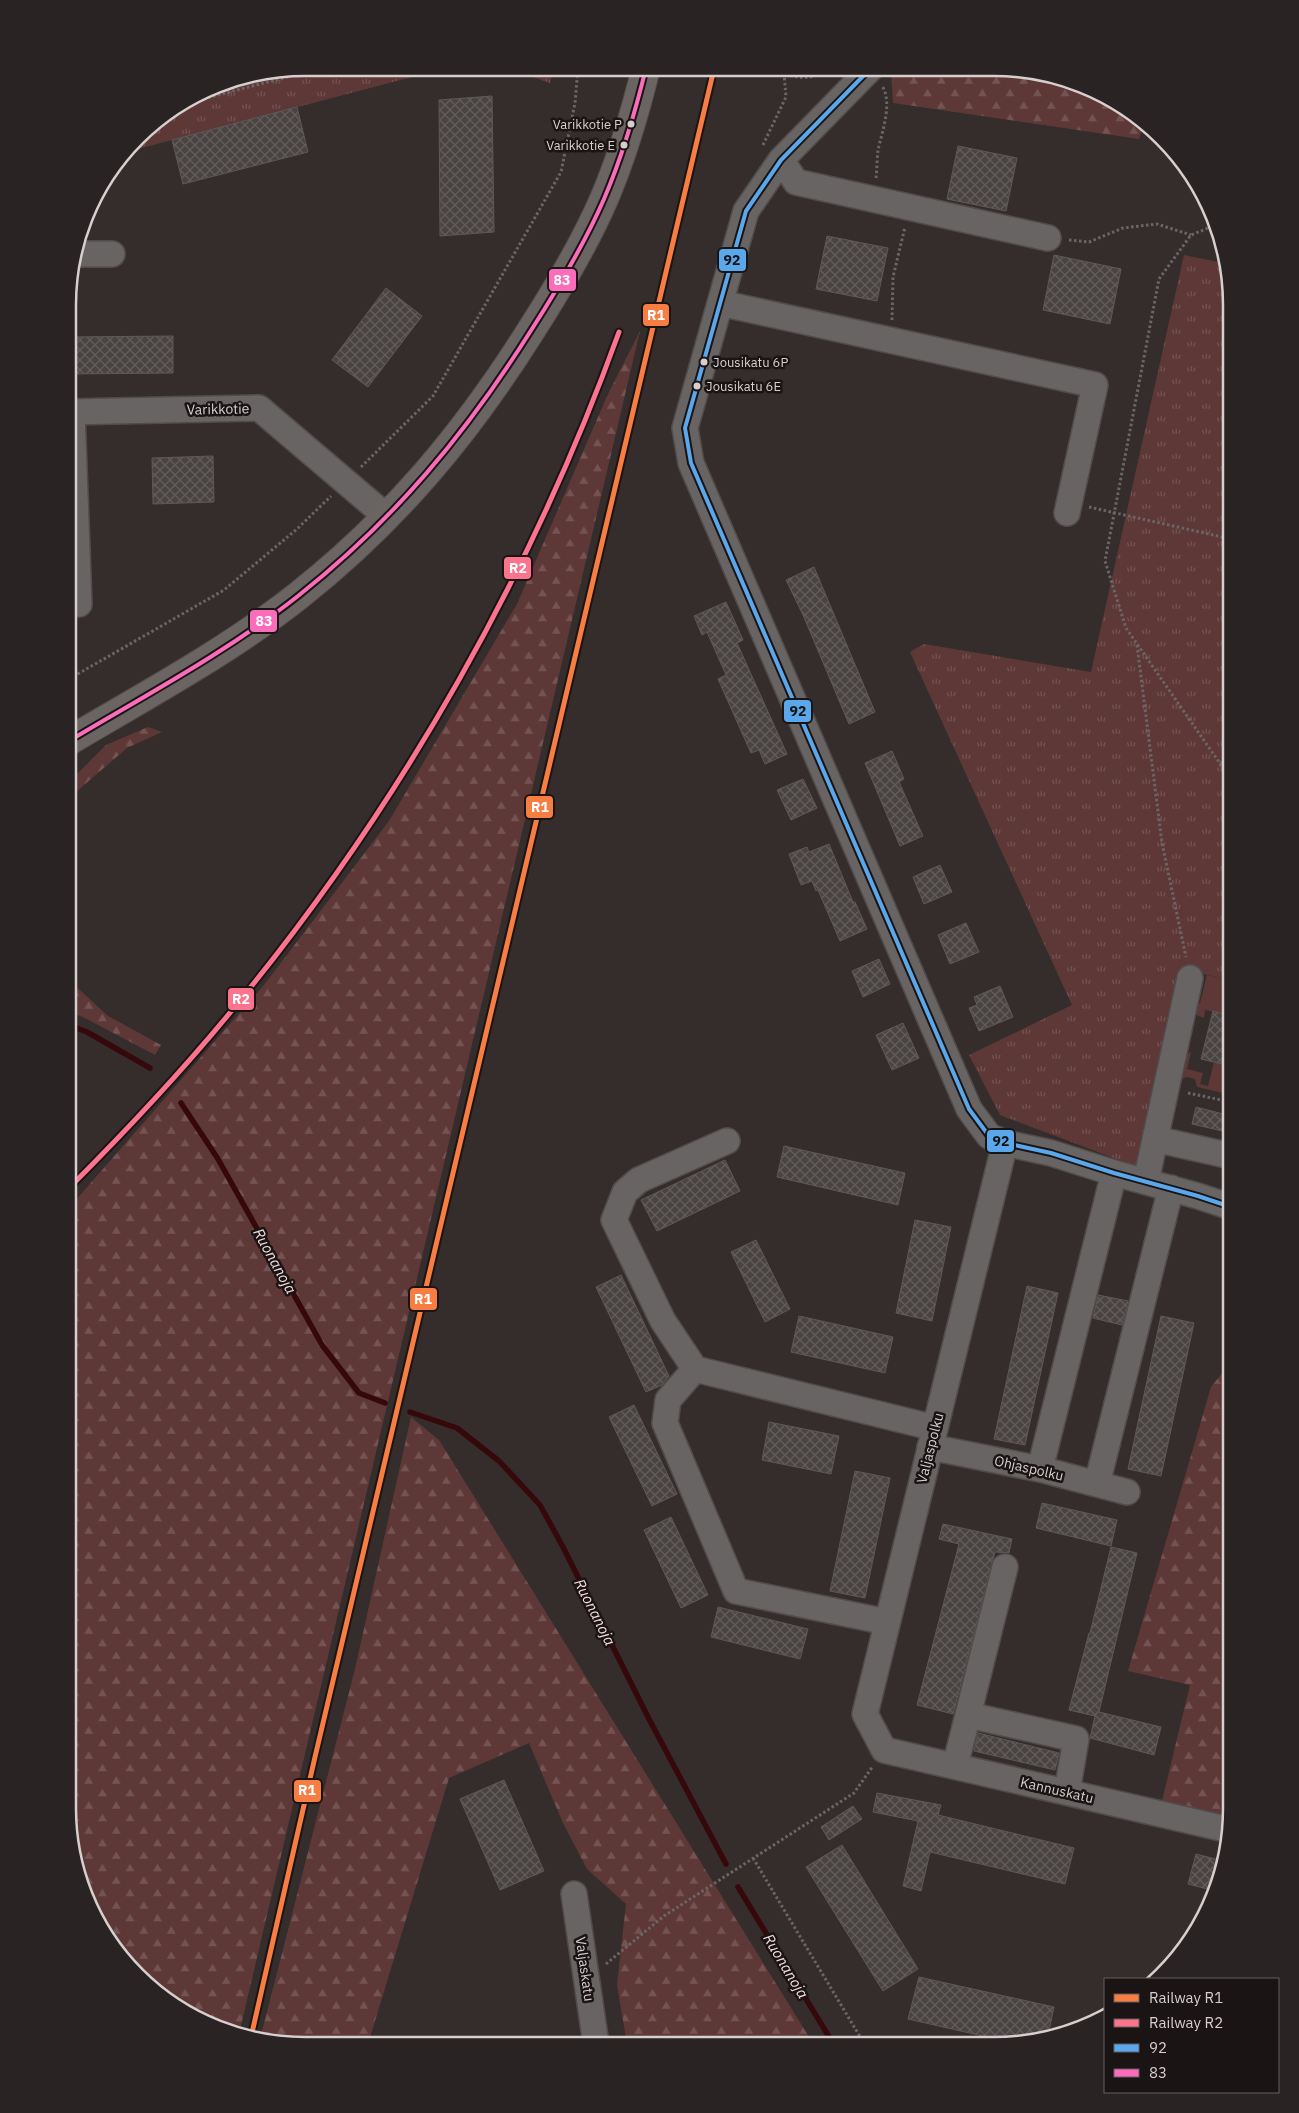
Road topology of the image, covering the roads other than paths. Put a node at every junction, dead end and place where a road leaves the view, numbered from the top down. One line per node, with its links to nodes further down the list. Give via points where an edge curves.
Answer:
1 (644, 76): 10 (main road, via 626,142 604,200 550,300 473,418)
2 (863, 76): 3 (street)
3 (781, 160): 4 (street, via 796,182); 7 (street, via 746,211)
4 (1048, 238)
5 (82, 254): 6 (street)
6 (112, 254)
7 (720, 302): 9 (street, via 1095,385); 17 (street, via 685,428 691,463 969,1109 989,1136)
8 (76, 412): 10 (street, Varikkotie, via 259,408)
9 (1068, 508)
10 (387, 517): 13 (main road, via 345,558 296,598 182,674)
11 (76, 519): 12 (street)
12 (80, 604)
13 (76, 737)
14 (1190, 978): 15 (street)
15 (1156, 1139): 18 (street); 20 (street)
16 (727, 1140): 23 (street, via 639,1180 625,1192 614,1220 663,1321)
17 (1005, 1143): 19 (street, via 1051,1153); 24 (street, Valjaspolku)
18 (1223, 1154)
19 (1114, 1173): 20 (street); 25 (street)
20 (1146, 1181): 21 (street)
21 (1172, 1188): 22 (street); 26 (street)
22 (1223, 1204)
23 (695, 1369): 24 (street, Ohjaspolku); 29 (street, via 668,1400 665,1422 736,1591)
24 (933, 1437): 25 (street, Ohjaspolku); 29 (street, Valjaspolku)
25 (1040, 1469): 26 (street, Ohjaspolku)
26 (1097, 1484): 27 (street, Ohjaspolku)
27 (1127, 1492)
28 (1005, 1567): 30 (street)
29 (887, 1622): 31 (street, Valjaspolku, via 865,1714)
30 (968, 1715): 32 (street); 33 (street, via 1076,1739)
31 (884, 1750): 32 (street, Kannuskatu)
32 (955, 1766): 33 (street, Kannuskatu)
33 (1067, 1792): 34 (street, Kannuskatu)
34 (1222, 1828)
35 (574, 1894): 36 (street, Valjaskatu)
36 (595, 2037)

